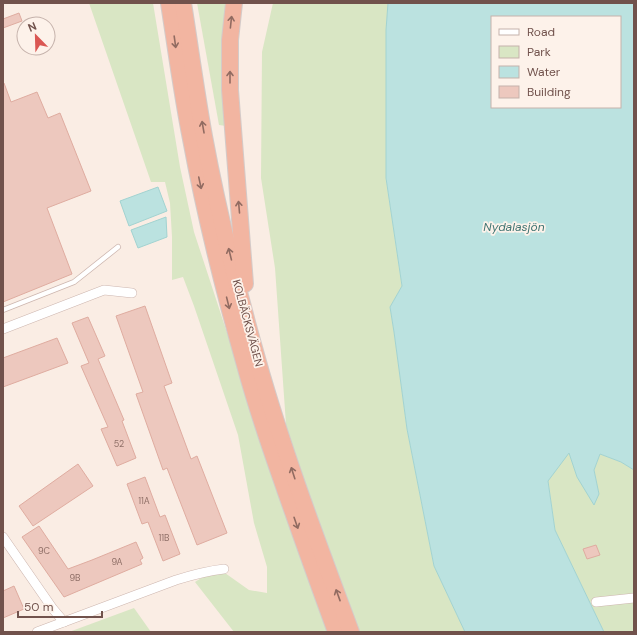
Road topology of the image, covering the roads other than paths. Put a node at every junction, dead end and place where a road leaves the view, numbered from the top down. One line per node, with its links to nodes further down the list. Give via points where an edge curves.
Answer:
1 (169, 3): 15 (highway, KOLBÄCKSVÄGEN, one-way to 15, via 191,140 229,308 261,420)
2 (183, 3): 7 (highway, KOLBÄCKSVÄGEN, one-way to 2, via 204,136)
3 (234, 3): 7 (highway, one-way to 3, via 230,90 230,40)
4 (118, 247): 6 (lane, via 74,282)
5 (132, 293): 8 (street, via 104,290)
6 (3, 310)
7 (246, 316): 16 (highway, KOLBÄCKSVÄGEN, one-way to 7, via 297,485)
8 (3, 329)
9 (3, 537): 13 (street)
10 (224, 569): 13 (street, via 194,574)
11 (634, 598): 12 (street)
12 (596, 602)
13 (64, 622): 14 (street)
14 (37, 632)
15 (336, 632)
16 (351, 632)

